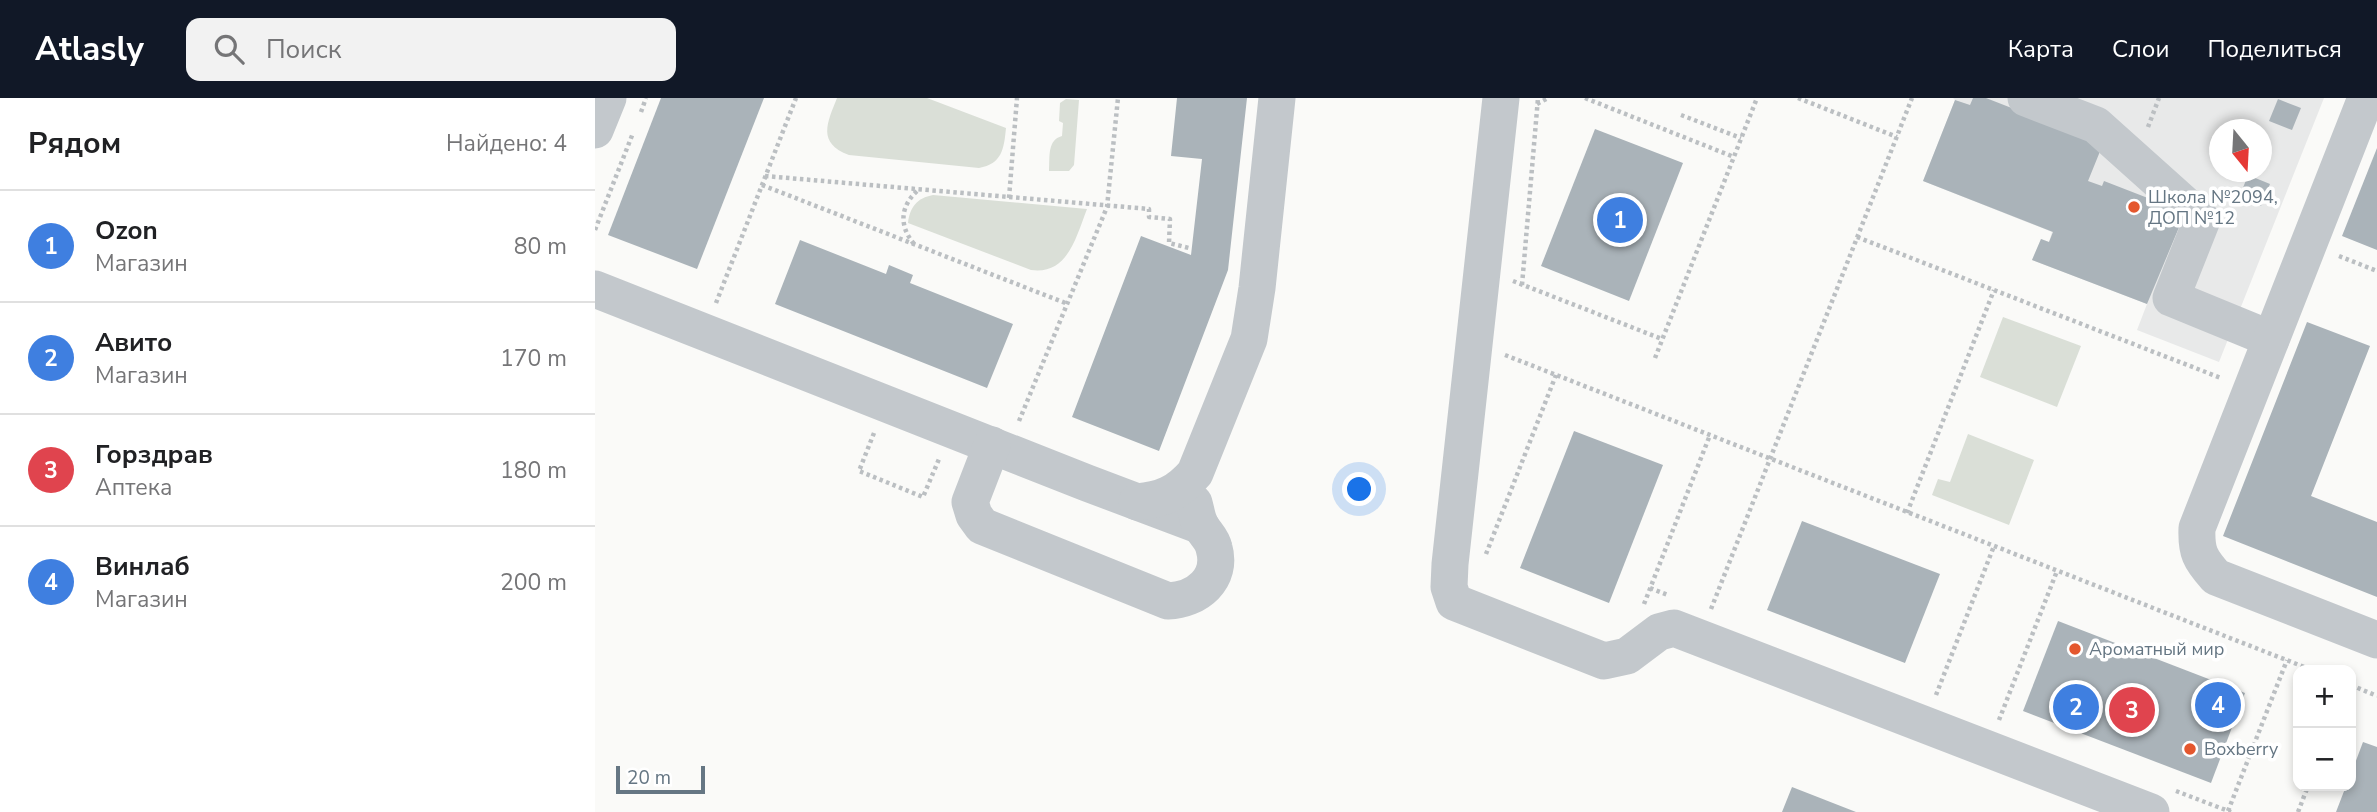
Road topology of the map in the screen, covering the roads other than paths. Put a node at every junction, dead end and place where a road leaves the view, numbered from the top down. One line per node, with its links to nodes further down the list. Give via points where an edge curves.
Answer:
1 (608, 98): 6 (lane)
2 (1277, 98): 10 (lane, via 1249,339)
3 (1501, 98): 14 (lane, via 1450,564 1454,601 1604,661 1626,656 1659,632 1674,628)
4 (2026, 98): 8 (lane, via 2096,125 2202,220 2171,298)
5 (2366, 98): 8 (lane)
6 (595, 130)
7 (595, 289): 9 (lane)
8 (2271, 339): 13 (lane, via 2197,528 2196,546 2216,577)
9 (1000, 431): 11 (lane); 12 (lane, via 970,502 982,526 1168,601 1190,598 1213,574 1215,548)
10 (1195, 473): 11 (lane, via 1170,496); 12 (lane, via 1194,501)
11 (1137, 502): 12 (lane)
12 (1201, 526)
13 (2377, 640)
14 (2151, 812)

